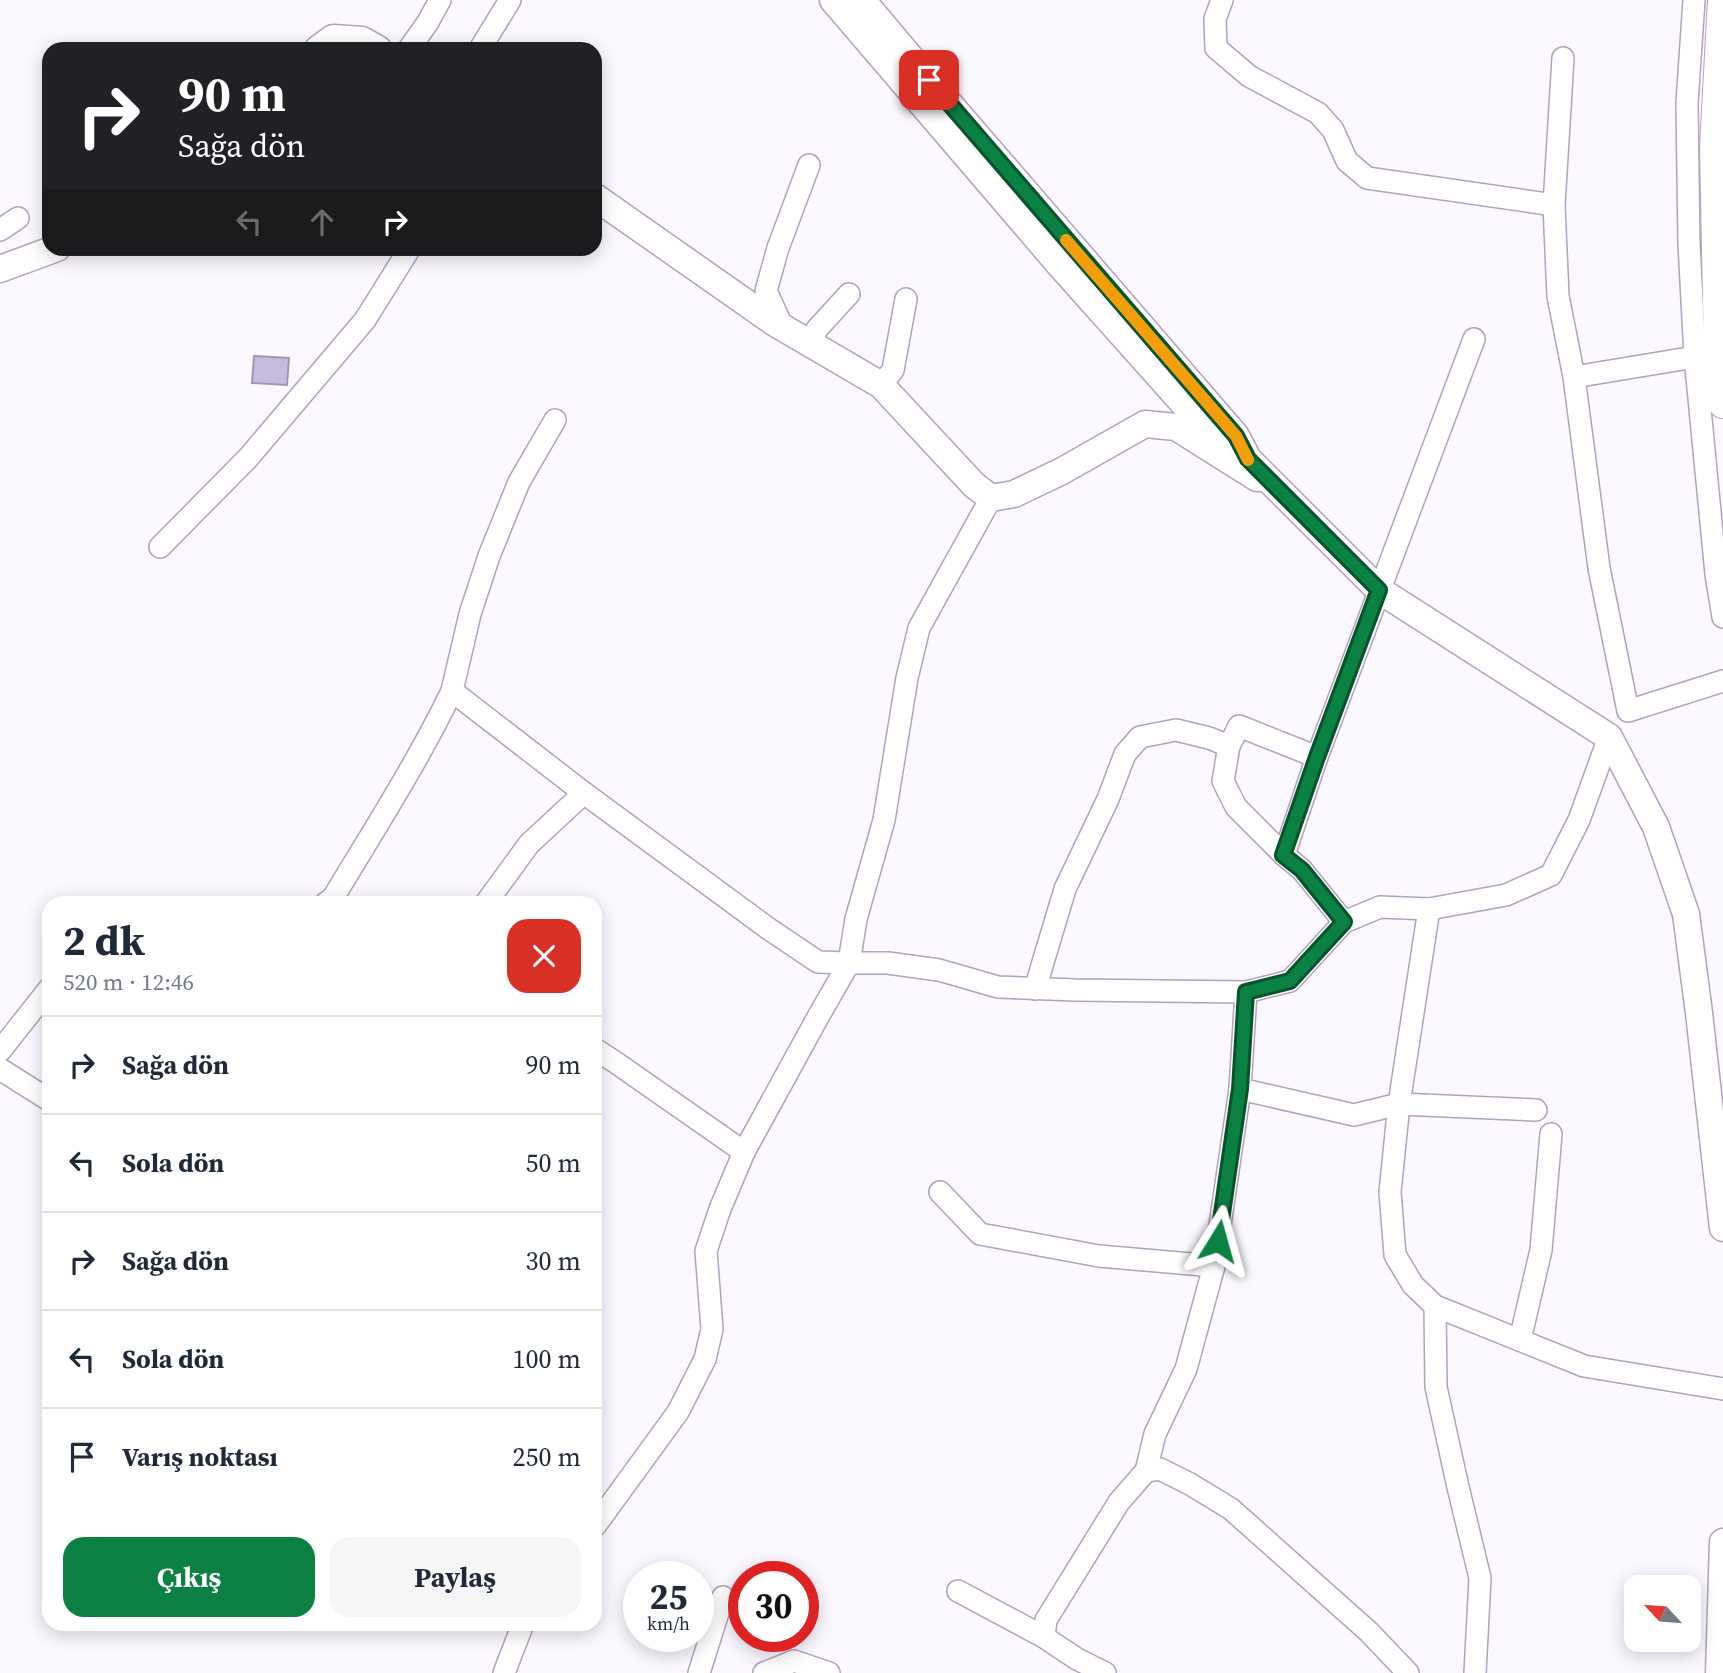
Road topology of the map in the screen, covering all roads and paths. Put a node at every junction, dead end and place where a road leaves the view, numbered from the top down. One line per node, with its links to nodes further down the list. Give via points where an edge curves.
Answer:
1 (440, 0): 10 (street)
2 (510, 0): 11 (street)
3 (833, 0): 29 (main road, via 1224,449)
4 (862, 0): 29 (main road, via 1236,436)
5 (1222, 0): 15 (street, via 1215,19 1216,48 1249,76 1318,113 1333,130 1347,161 1367,178)
6 (1694, 0): 24 (street, via 1687,103)
7 (1723, 0): 27 (highway, via 1716,147)
8 (328, 42): 9 (main road, via 333,38)
9 (365, 42)
10 (415, 42)
11 (484, 42)
12 (1563, 58): 15 (street)
13 (808, 165): 21 (street, via 766,291 778,317)
14 (602, 202): 21 (main road)
15 (1554, 205): 25 (street, via 1558,296)
16 (42, 254): 18 (main road)
17 (405, 256): 32 (street, via 365,320 248,458)
18 (0, 269)
19 (849, 294): 23 (street)
20 (906, 299): 26 (street, via 893,370)
21 (775, 323): 23 (main road)
22 (1474, 339): 33 (street)
23 (809, 344): 26 (main road)
24 (1695, 357): 25 (street); 34 (street)
25 (1574, 377): 35 (street, via 1599,568 1628,711)
26 (881, 385): 31 (main road)
27 (1723, 403)
28 (555, 420): 36 (street, via 519,482 489,556)
29 (1248, 459): 30 (main road)
30 (1279, 492): 31 (main road, via 1176,427 1145,424 1062,471 1014,494); 33 (main road)
31 (991, 498): 46 (street, via 919,628 884,820 856,919)
32 (160, 547)
33 (1379, 590): 37 (main road); 39 (street)
34 (1723, 617)
35 (1723, 681)
36 (452, 691): 40 (street); 42 (street)
37 (1609, 737): 44 (street, via 1578,820 1551,875 1506,895); 60 (main road, via 1656,827 1686,914)
38 (1228, 747): 39 (street, via 1239,726); 41 (street, via 1223,781 1236,807); 47 (street, via 1176,730 1140,737 1125,754 1065,888)
39 (1317, 757): 41 (street)
40 (584, 793): 43 (street, via 529,844); 46 (street, via 818,962)
41 (1283, 855): 45 (street, via 1302,870)
42 (337, 896)
43 (491, 896)
44 (1429, 909): 45 (street, via 1380,907); 55 (street)
45 (1344, 922): 48 (street, via 1290,981)
46 (849, 964): 47 (street, via 888,963 939,970 998,987); 58 (street)
47 (1035, 989): 48 (street)
48 (1246, 992): 53 (street)
49 (42, 998): 50 (street)
50 (0, 1051)
51 (602, 1054): 58 (street)
52 (0, 1069): 54 (street)
53 (1240, 1089): 55 (street, via 1354,1115); 61 (street)
54 (42, 1096)
55 (1399, 1104): 56 (street); 62 (street, via 1390,1192 1395,1255 1413,1285)
56 (1536, 1110)
57 (1551, 1134): 63 (street, via 1541,1250)
58 (744, 1152): 66 (street, via 706,1251 712,1329 705,1359 678,1412)
59 (940, 1192): 61 (street, via 980,1234 1099,1256)
60 (1723, 1228)
61 (1214, 1266): 65 (street, via 1186,1369 1155,1434)
62 (1435, 1306): 63 (street); 78 (street, via 1437,1387 1480,1578)
63 (1520, 1340): 64 (street, via 1584,1366)
64 (1723, 1389)
65 (1146, 1471): 71 (street, via 1119,1502 1046,1620); 77 (street, via 1160,1469 1231,1509 1369,1632)
66 (602, 1516)
67 (1723, 1542): 79 (main road)
68 (958, 1591): 71 (street)
69 (723, 1597): 73 (street)
70 (520, 1631): 72 (street)
71 (1044, 1637): 76 (street)
72 (504, 1673)
73 (699, 1673)
74 (764, 1673): 75 (street, via 794,1661)
75 (829, 1673)
76 (1105, 1673)
77 (1408, 1673)
78 (1475, 1673)
79 (1719, 1673)

